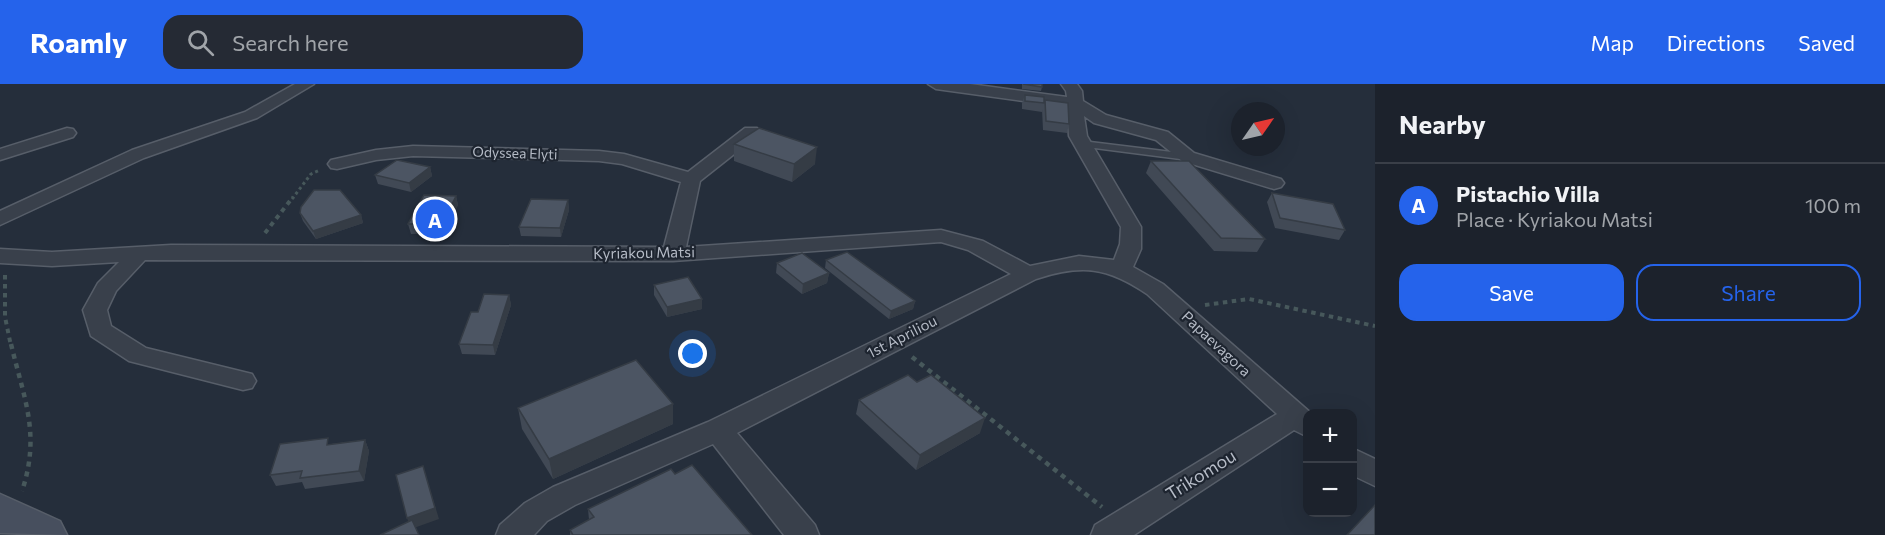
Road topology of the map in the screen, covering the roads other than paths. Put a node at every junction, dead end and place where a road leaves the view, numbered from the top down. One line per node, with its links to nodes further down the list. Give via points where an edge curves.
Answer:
1 (306, 84): 13 (street, via 251,115 138,154)
2 (936, 84): 4 (street)
3 (1069, 84): 4 (street)
4 (1075, 103): 7 (street); 9 (street, via 1101,119 1162,136)
5 (751, 132): 11 (street)
6 (67, 133): 8 (street)
7 (1082, 144): 9 (lane); 17 (street, via 1131,227 1131,250)
8 (0, 155)
9 (1188, 157): 12 (street)
10 (337, 164): 11 (street, Odyssea Elyti, via 413,151 599,156 624,159)
11 (692, 179): 15 (street)
12 (1274, 183)
13 (0, 219)
14 (139, 254): 15 (street, Kyriakou Matsi); 16 (street, Kyriakou Matsi, via 52,259); 19 (street, via 106,288 95,310 100,330 138,355)
15 (673, 254): 18 (street, Kyriakou Matsi, via 940,236 978,245)
16 (0, 257)
17 (1121, 268): 18 (street, 1st Apriliou, via 1070,263); 20 (street, Papaevagora, via 1155,289)
18 (1028, 274): 21 (street, 1st Apriliou)
19 (243, 381)
20 (1301, 421): 24 (street, Trikomou)
21 (718, 430): 25 (street, 1st Apriliou, via 564,496 537,512); 26 (street)
22 (1357, 462): 23 (street)
23 (1375, 474)
24 (1115, 530)
25 (512, 535)
26 (802, 535)

